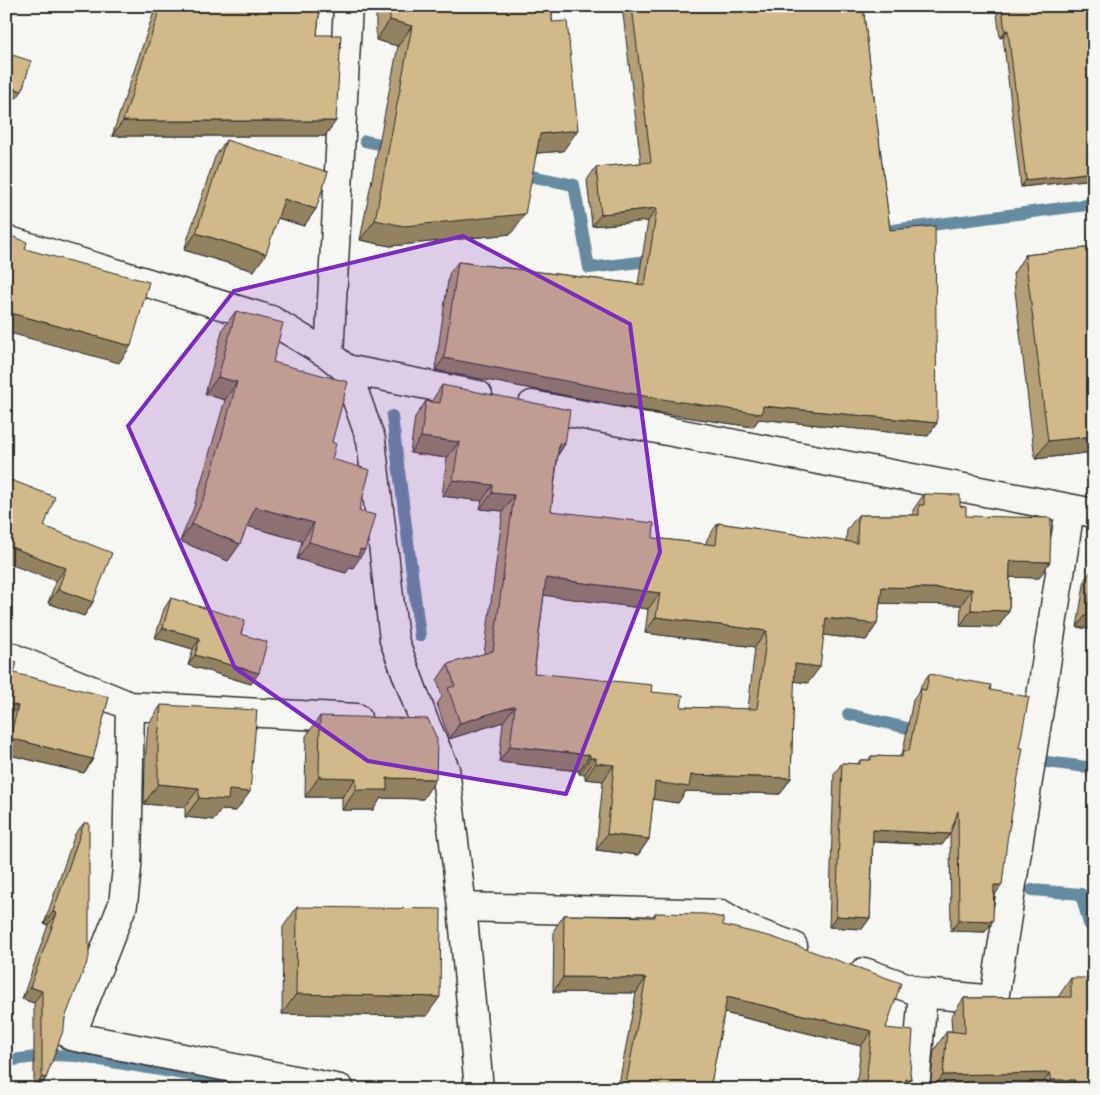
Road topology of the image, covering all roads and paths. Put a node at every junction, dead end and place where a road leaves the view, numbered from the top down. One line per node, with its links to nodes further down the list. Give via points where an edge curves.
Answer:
1 (348, 6): 3 (street)
2 (6, 240): 3 (street, via 271,320)
3 (337, 362): 4 (street, via 507,400); 7 (street, via 371,440 394,640)
4 (1082, 511): 11 (street, via 994,1000)
5 (6, 655): 6 (street)
6 (130, 706): 7 (street); 12 (street, via 127,868 122,904 71,1036)
7 (424, 721): 8 (street, via 445,769)
8 (462, 907): 9 (street, via 721,914 746,929); 14 (street)
9 (818, 955)
10 (844, 965): 11 (street)
11 (923, 993): 15 (street)
12 (247, 1080): 13 (street)
13 (340, 1089)
14 (479, 1089)
15 (915, 1089)

